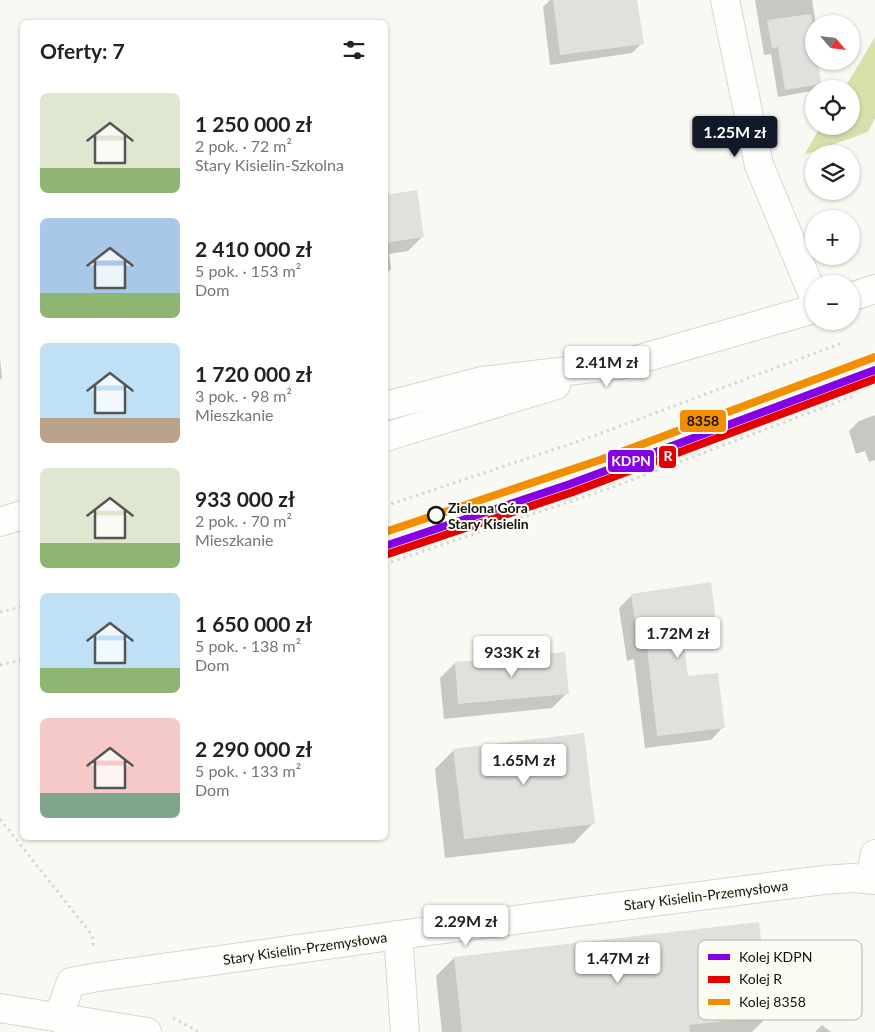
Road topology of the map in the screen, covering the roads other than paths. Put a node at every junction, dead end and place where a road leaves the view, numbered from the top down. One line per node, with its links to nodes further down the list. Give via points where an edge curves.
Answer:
1 (725, 0): 2 (street, via 759,165)
2 (805, 275)
3 (875, 289): 4 (street)
4 (860, 294)
5 (805, 312): 6 (street)
6 (619, 365): 7 (street, via 482,381); 8 (street)
7 (388, 405)
8 (388, 436)
9 (20, 516): 10 (street)
10 (0, 522)
11 (873, 871): 12 (street, Stary Kisielin-Przemysłowa, via 852,878)
12 (398, 934): 14 (street, Stary Kisielin-Przemysłowa, via 70,982); 16 (street)
13 (0, 1008): 14 (street)
14 (58, 1018): 15 (street)
15 (148, 1032)
16 (405, 1032)

